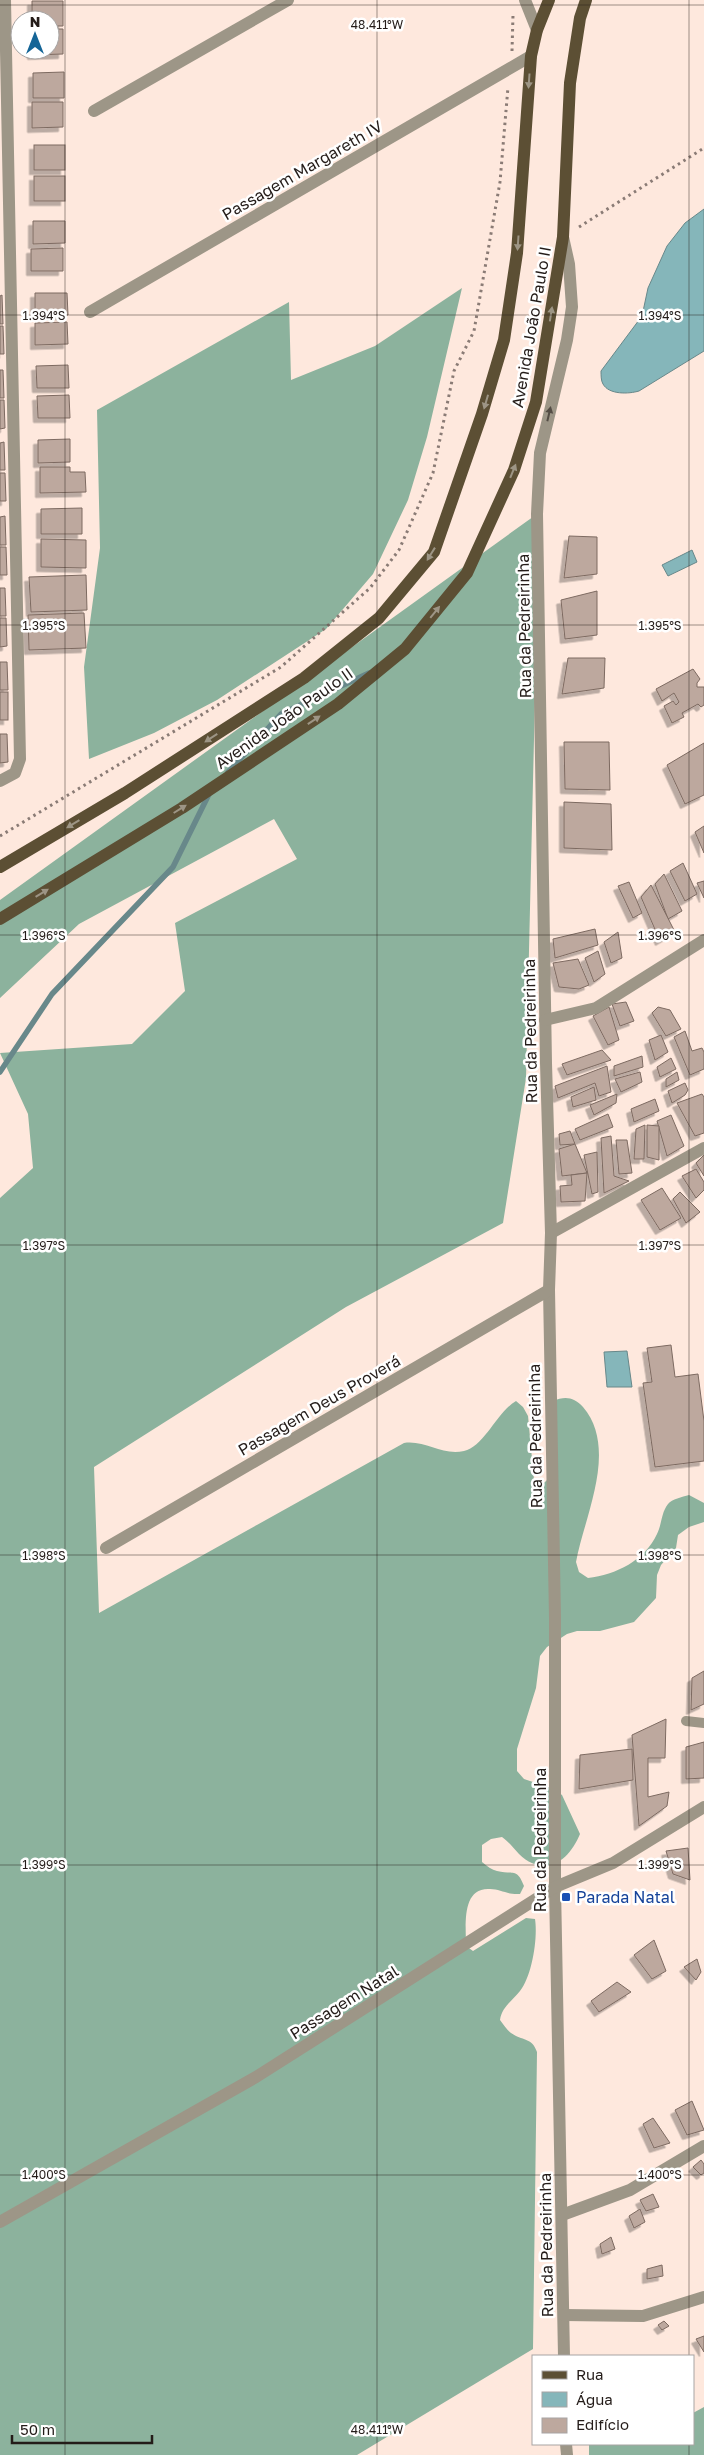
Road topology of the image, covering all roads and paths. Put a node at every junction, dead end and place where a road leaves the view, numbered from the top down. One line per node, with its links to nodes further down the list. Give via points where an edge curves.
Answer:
1 (5, 0): 12 (street)
2 (288, 0): 10 (street)
3 (525, 0): 7 (street)
4 (549, 0): 7 (main road, Avenida João Paulo II)
5 (586, 0): 13 (main road, Avenida João Paulo II, via 570,83)
6 (513, 9): 9 (path)
7 (537, 30): 8 (main road, Avenida João Paulo II)
8 (531, 56): 9 (street, Passagem Margareth IV); 18 (main road, Avenida João Paulo II, one-way to 18, via 517,253 504,340 434,552 379,618 304,678 125,793)
9 (510, 68): 15 (street, Passagem Margareth IV); 17 (path, via 500,182 474,331 454,371 433,473 399,550 370,588 281,666)
10 (94, 111)
11 (704, 148): 13 (path)
12 (4, 197): 14 (street)
13 (563, 237): 19 (main road, Avenida João Paulo II, one-way to 13, via 182,808 274,747 338,704 405,648 466,573 514,470 536,402); 21 (street, Rua da Pedreirinha, one-way to 13, via 537,514 540,453 572,307 569,264)
14 (5, 241): 16 (street, via 20,760 14,773)
15 (90, 312)
16 (0, 781)
17 (0, 836)
18 (0, 867)
19 (0, 919)
20 (704, 940): 21 (street, via 596,1008)
21 (546, 1020): 23 (street, Rua da Pedreirinha)
22 (704, 1148): 23 (street)
23 (551, 1233): 24 (street, Rua da Pedreirinha)
24 (549, 1290): 25 (street, Passagem Deus Proverá); 29 (street, Rua da Pedreirinha, via 555,1616)
25 (106, 1548)
26 (686, 1721): 27 (lane)
27 (704, 1723)
28 (704, 1807): 29 (street, Passagem Natal, via 613,1863)
29 (555, 1887): 31 (street, Rua da Pedreirinha); 32 (street, Passagem Natal, via 256,2077)
30 (704, 2146): 31 (street, via 630,2190)
31 (562, 2215): 34 (street, Rua da Pedreirinha)
32 (0, 2222)
33 (704, 2297): 34 (street, via 643,2316)
34 (564, 2315): 35 (street, Rua da Pedreirinha)
35 (564, 2355)

